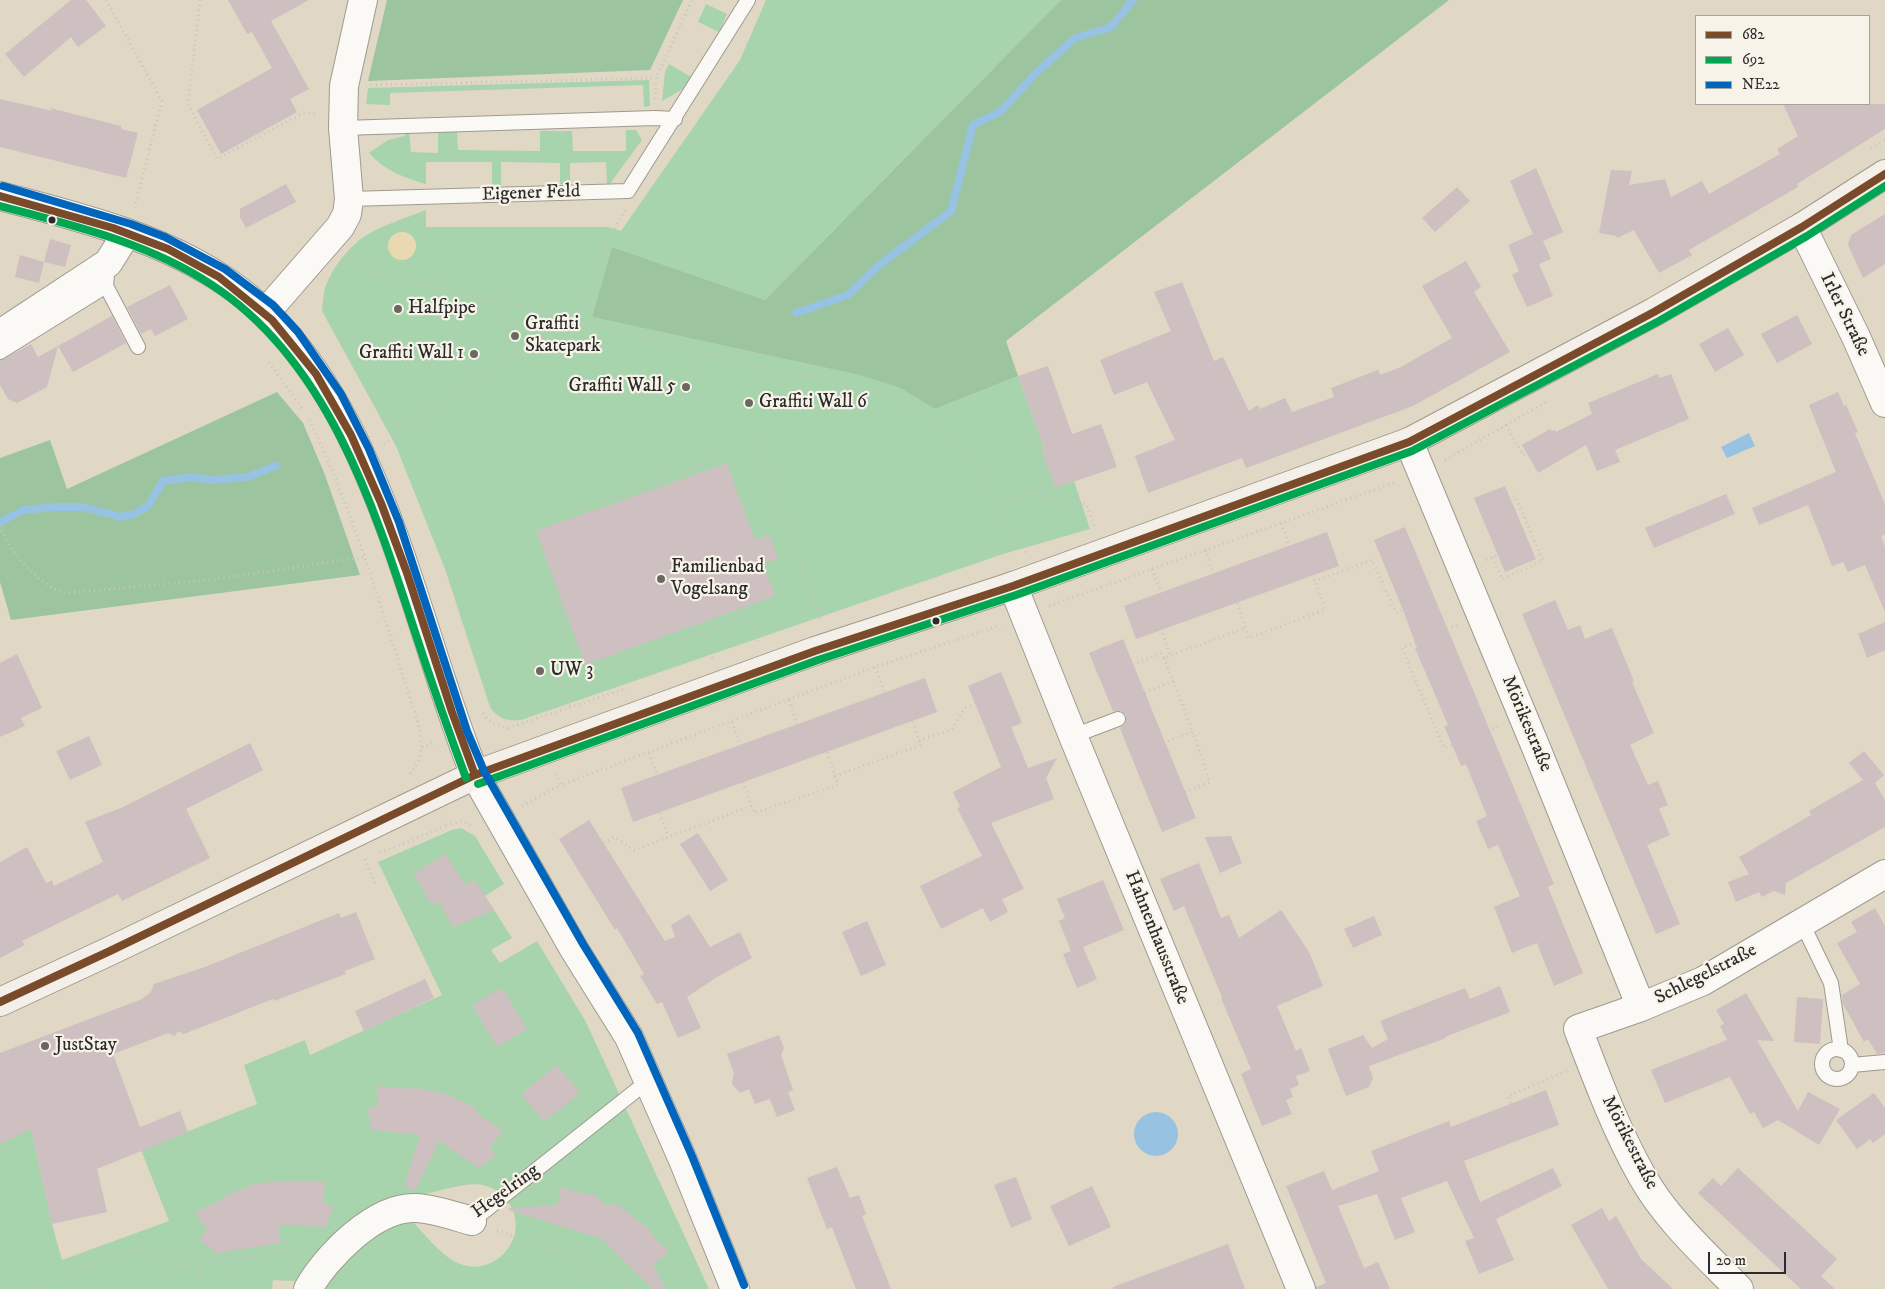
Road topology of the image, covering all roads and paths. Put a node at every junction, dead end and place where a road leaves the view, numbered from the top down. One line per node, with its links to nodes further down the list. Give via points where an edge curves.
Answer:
1 (106, 0): 15 (path, via 162,101)
2 (200, 0): 8 (path, via 188,104 217,160 303,113)
3 (363, 0): 6 (street)
4 (692, 0): 6 (path, via 656,78)
5 (748, 0): 7 (lane)
6 (344, 86): 8 (street)
7 (675, 119): 8 (lane); 13 (lane)
8 (343, 122): 14 (street)
9 (1885, 140): 10 (path)
10 (1868, 151)
11 (1885, 174): 16 (main road)
12 (0, 196): 15 (street)
13 (629, 197): 14 (lane, Eigener Feld); 20 (path, via 607,242)
14 (349, 199): 17 (street, via 347,214)
15 (130, 223): 18 (street); 19 (street, via 220,277)
16 (1802, 227): 26 (street, Irler Straße); 30 (main road, via 1654,312)
17 (324, 247): 19 (street); 20 (path, via 342,259 376,273)
18 (107, 275): 21 (street); 22 (lane); 23 (lane)
19 (266, 312): 31 (street)
20 (578, 321): 25 (path); 31 (path, via 499,363)
21 (0, 334)
22 (138, 346)
23 (0, 352)
24 (266, 358): 46 (path, via 306,414 328,460)
25 (853, 386): 27 (path); 36 (path, via 905,400 935,420 968,455)
26 (1885, 403)
27 (848, 407)
28 (1506, 425): 33 (path, via 1523,455)
29 (755, 439): 60 (path, via 821,620)
30 (1409, 442): 52 (main road); 59 (street, Mörikestraße)
31 (373, 448): 32 (path); 93 (street, via 390,526)
32 (389, 452)
33 (1526, 453)
34 (725, 456): 37 (path, via 581,510)
35 (1510, 498): 47 (path, via 1515,496 1543,561 1502,579)
36 (996, 507): 40 (path, via 1031,493 1073,500 1087,505); 44 (path)
37 (583, 515)
38 (1281, 523): 41 (path)
39 (0, 526): 46 (path, via 26,566 49,587 69,593 218,579)
40 (1096, 531)
41 (1290, 545)
42 (1205, 550): 49 (path)
43 (1035, 551): 44 (path)
44 (1026, 554): 45 (path)
45 (1018, 556)
46 (364, 557): 96 (path, via 420,729 422,747 417,766)
47 (1493, 557)
48 (1152, 569): 53 (path)
49 (1213, 573)
50 (1312, 575): 51 (path)
51 (1314, 581): 57 (path, via 1372,560 1396,613); 61 (path, via 1325,610 1249,638)
52 (1013, 586): 86 (street, Hahnenhausstraße); 90 (main road, via 815,651)
53 (1161, 592)
54 (561, 600): 63 (path, via 557,601 582,672)
55 (1236, 602): 61 (path)
56 (744, 608): 58 (path)
57 (1403, 610)
58 (747, 614): 63 (path); 64 (path)
59 (1481, 615): 79 (street, Mörikestraße); 79 (path, via 1402,648 1444,748)
60 (829, 617)
61 (1246, 628): 65 (path)
62 (1161, 630): 65 (path)
63 (703, 632): 67 (path, via 713,658)
64 (758, 642)
65 (1170, 655): 66 (path)
66 (1164, 658): 69 (path, via 1162,653); 71 (path)
67 (704, 661)
68 (537, 662): 77 (path, via 534,654 549,649)
69 (1133, 665)
70 (876, 667): 74 (path)
71 (1174, 681): 80 (path, via 1113,706); 85 (path)
72 (827, 685): 75 (path)
73 (632, 686): 77 (path)
74 (885, 693)
75 (789, 700): 83 (path); 84 (path)
76 (976, 704): 87 (path, via 965,708 952,729)
77 (571, 708): 81 (path)
78 (480, 709): 81 (path, via 484,716 500,727 508,728)
79 (1524, 716): 108 (street, Mörikestraße)
80 (1118, 719): 86 (lane)
81 (534, 720): 90 (path)
82 (912, 721): 87 (path)
83 (732, 722): 89 (path); 92 (path)
84 (797, 725)
85 (1193, 732): 88 (path); 98 (path, via 1210,782)
86 (1073, 736): 137 (street, Hahnenhausstraße)
87 (919, 741): 95 (path, via 920,744)
88 (1164, 742)
89 (740, 745)
90 (546, 748): 92 (path, via 561,785); 93 (main road)
91 (827, 752): 95 (path)
92 (649, 753): 94 (path)
93 (474, 775): 107 (main road); 114 (street, via 574,949 629,1037)
94 (657, 775)
95 (835, 776): 99 (path, via 838,785 754,813)
96 (404, 779)
97 (743, 782): 99 (path)
98 (1185, 792)
99 (752, 806): 101 (path)
100 (660, 813): 101 (path)
101 (668, 837): 102 (path, via 634,850 614,837)
102 (604, 843)
103 (365, 859): 105 (path)
104 (1885, 874): 106 (street, Schlegelstraße)
105 (376, 886)
106 (1802, 923): 108 (street, Schlegelstraße, via 1703,981); 110 (lane, via 1831,983)
107 (0, 1002)
108 (1641, 1007): 109 (street, Schlegelstraße)
109 (1578, 1029): 111 (street, Mörikestraße)
110 (1841, 1050): 113 (lane, via 1849,1056); 113 (lane, via 1832,1050 1824,1056 1822,1065 1826,1074 1834,1079 1844,1077)
111 (1590, 1062): 115 (path, via 1508,1096); 138 (street, Mörikestraße, via 1642,1177 1665,1210)
112 (1885, 1062): 113 (lane)
113 (1852, 1065)
114 (648, 1081): 116 (lane, Hegelring); 122 (street)
115 (1511, 1103)
116 (472, 1221): 119 (path); 124 (street, Hegelring, via 414,1208 398,1211 369,1224)
117 (553, 1224): 119 (path)
118 (272, 1245): 120 (path)
119 (553, 1251): 126 (path)
120 (274, 1255): 123 (path); 124 (path, via 315,1251)
121 (593, 1256): 126 (path)
122 (722, 1257): 135 (path); 136 (street)
123 (236, 1258): 125 (path); 128 (path)
124 (330, 1258): 132 (street, Hegelring)
125 (200, 1261): 130 (path, via 176,1267 134,1250); 131 (path)
126 (588, 1268): 129 (path); 133 (path, via 580,1283)
127 (635, 1272): 129 (path)
128 (235, 1273)
129 (625, 1286): 134 (path)
130 (31, 1289)
131 (200, 1289)
132 (308, 1289)
133 (570, 1289)
134 (634, 1289)
135 (650, 1289)
136 (735, 1289)
137 (1301, 1289)
138 (1739, 1289)

